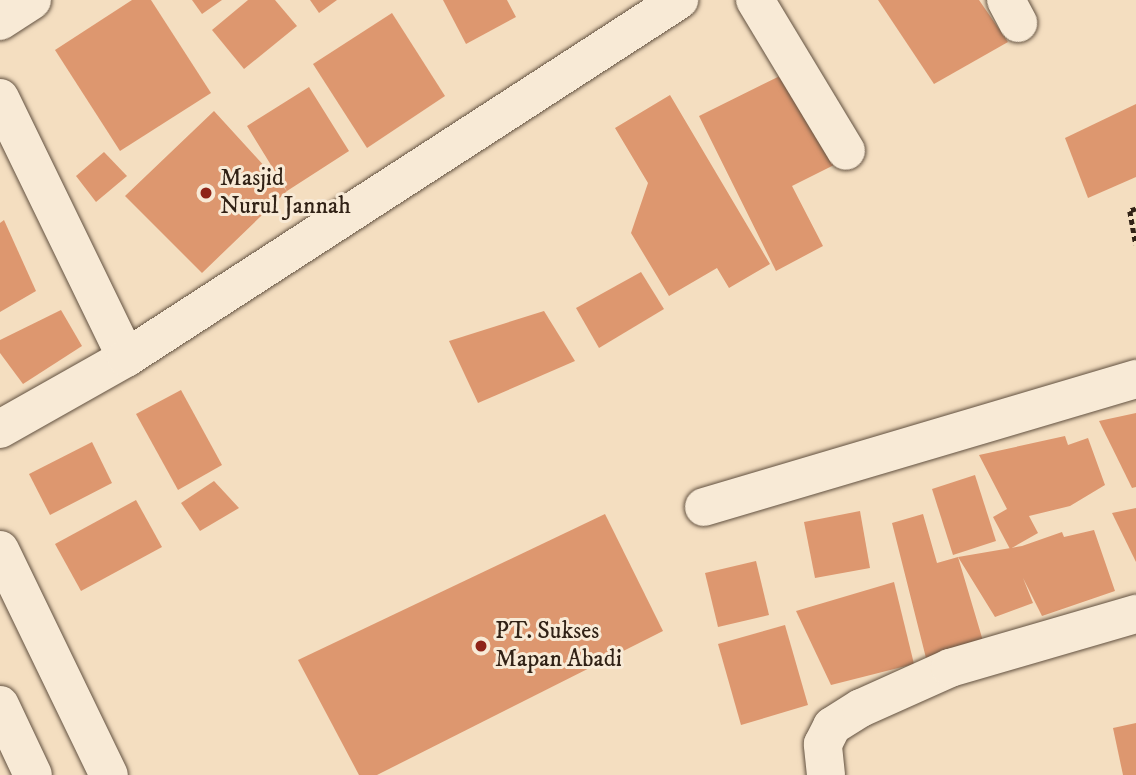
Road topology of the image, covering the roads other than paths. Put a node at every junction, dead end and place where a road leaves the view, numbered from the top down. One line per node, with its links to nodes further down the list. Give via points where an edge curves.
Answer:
1 (32, 0): 4 (street)
2 (678, 0): 7 (street)
3 (755, 0): 6 (street)
4 (0, 21)
5 (0, 98): 7 (street)
6 (846, 151)
7 (126, 358): 9 (street)
8 (1136, 379): 10 (street)
9 (0, 429)
10 (704, 508)
11 (0, 550): 15 (street)
12 (1136, 614): 16 (street, via 950,668 861,708 832,726 823,744)
13 (0, 705): 14 (street)
14 (33, 775)
15 (109, 775)
16 (826, 775)

